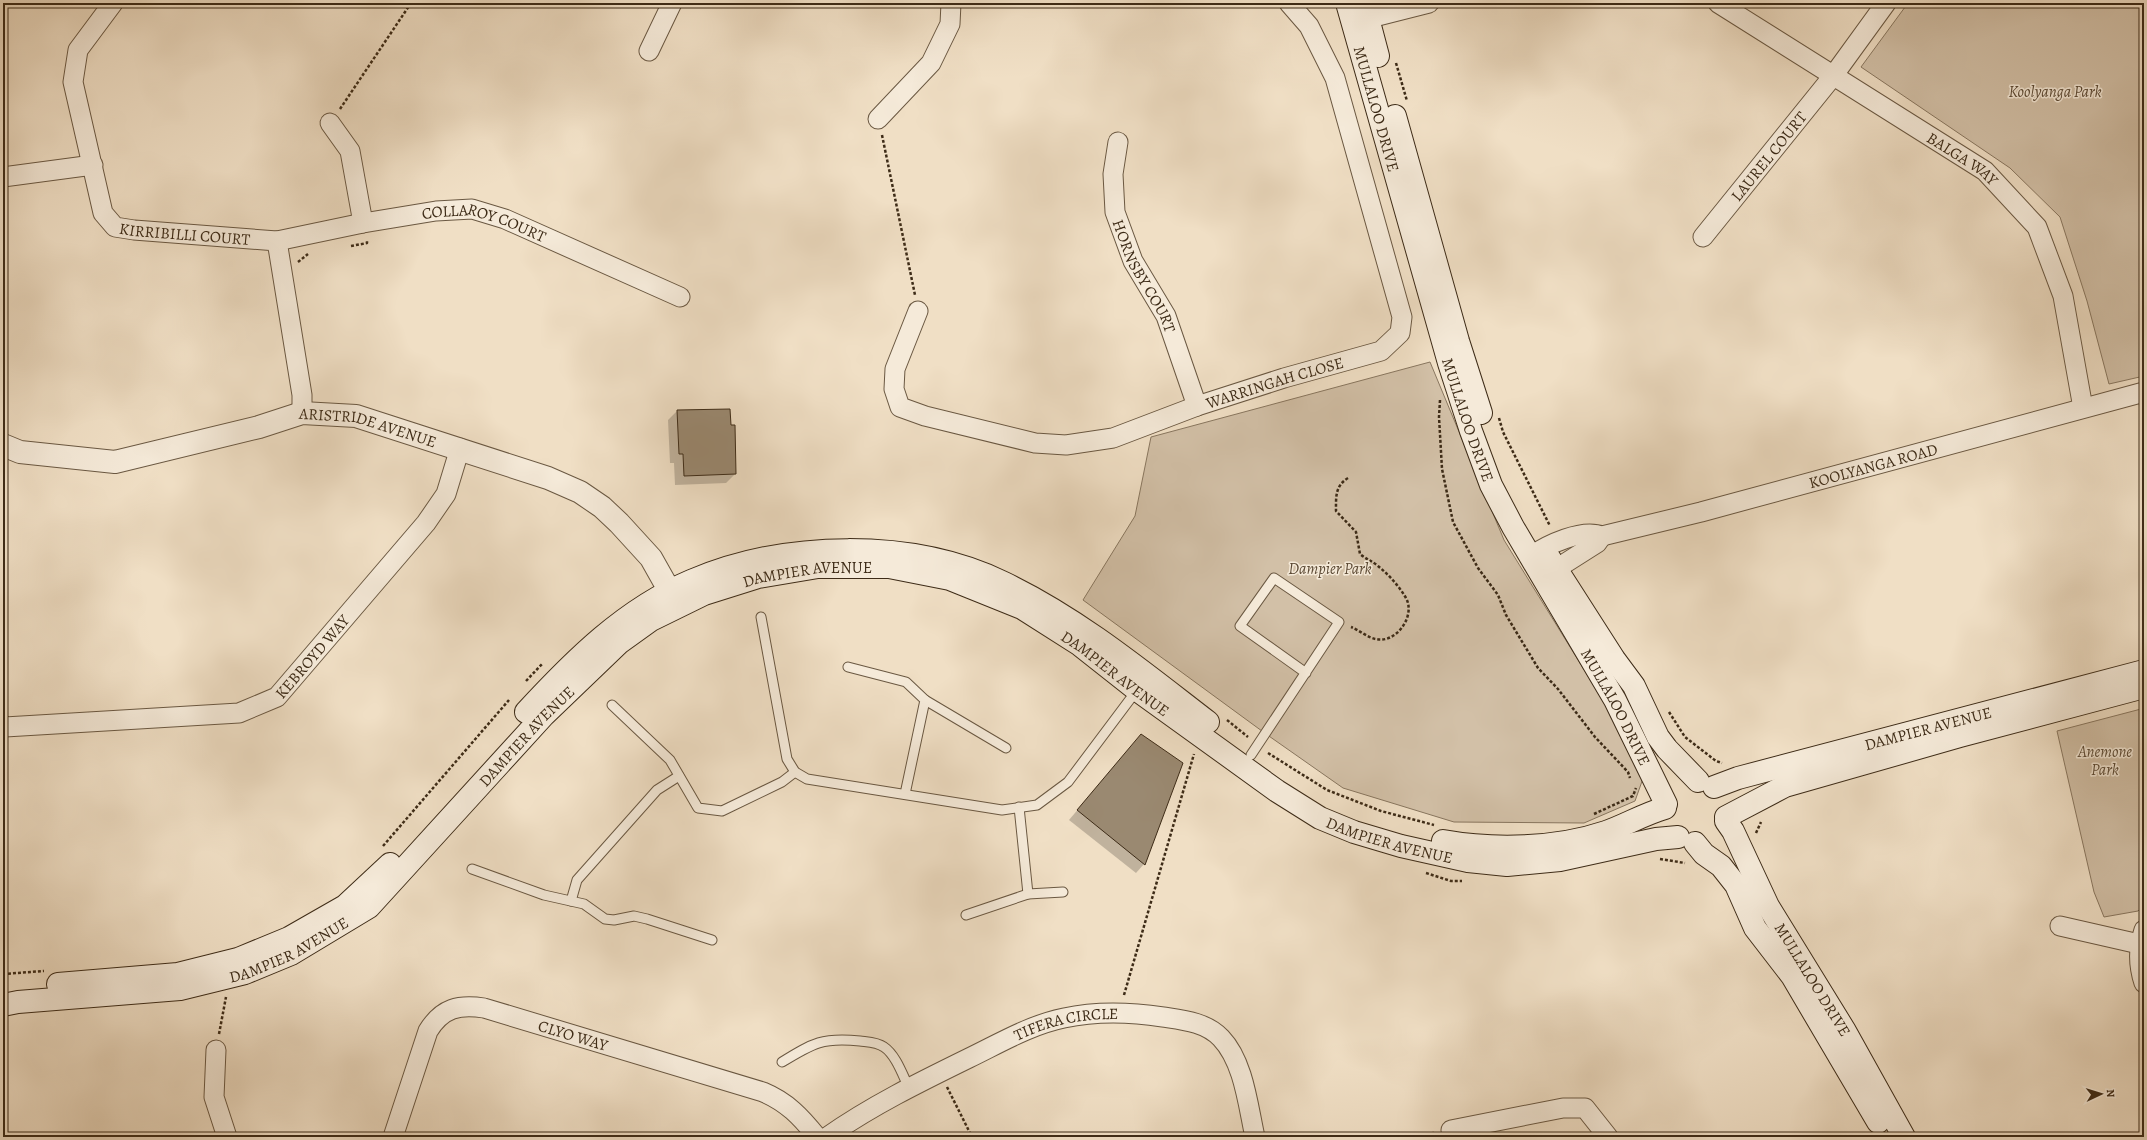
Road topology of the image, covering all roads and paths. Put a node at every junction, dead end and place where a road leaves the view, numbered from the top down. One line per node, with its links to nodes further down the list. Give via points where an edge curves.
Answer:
1 (113, 3): 17 (street, KIRRIBILLI COURT, via 78,50 73,82)
2 (411, 3): 15 (path)
3 (672, 3): 10 (street)
4 (951, 3): 14 (street, via 950,24 931,63)
5 (1289, 3): 28 (street, WARRINGAH CLOSE, via 1309,26 1335,78 1402,316 1400,333 1381,351)
6 (1429, 3): 9 (street)
7 (1718, 3): 12 (street, BALGA WAY)
8 (1886, 3): 12 (street, LAUREL COURT)
9 (1358, 12): 36 (main road, MULLALOO DRIVE, via 1448,363 1471,431 1491,485)
10 (649, 51)
11 (1396, 61): 13 (path)
12 (1834, 76): 20 (street, LAUREL COURT); 29 (street, BALGA WAY, via 1985,171 2037,227 2063,296)
13 (1408, 107)
14 (878, 119): 26 (path)
15 (330, 123): 19 (street, via 350,151)
16 (1118, 142): 28 (street, HORNSBY COURT, via 1113,174 1116,212 1133,261 1166,316)
17 (93, 165): 18 (street); 21 (street, KIRRIBILLI COURT, via 103,213 115,226 134,230)
18 (3, 177)
19 (364, 223): 21 (street, COLLAROY COURT); 22 (path, via 367,243); 25 (street, COLLAROY COURT, via 436,211 472,209 505,219)
20 (1704, 237)
21 (277, 241): 31 (street, via 302,395)
22 (345, 247)
23 (315, 252): 24 (path)
24 (297, 263)
25 (680, 297)
26 (918, 311): 28 (street, WARRINGAH CLOSE, via 894,369 894,389 900,407 925,416 1035,443 1066,445 1113,438)
27 (2144, 392): 29 (street, KOOLYANGA ROAD)
28 (1197, 406)
29 (2083, 408): 35 (street, KOOLYANGA ROAD, via 1716,509)
30 (1497, 411): 36 (path, via 1503,432 1530,487)
31 (302, 413): 32 (main road, ARISTRIDE AVENUE, via 259,427 115,462 20,452); 33 (main road, ARISTRIDE AVENUE, via 356,416)
32 (3, 445)
33 (460, 448): 38 (main road, ARISTRIDE AVENUE, via 548,478 580,492 602,507 651,558); 52 (street, KEBROYD WAY, via 446,494 426,523 277,697 240,713 5,727)
34 (1348, 478): 40 (path, via 1340,483 1336,493 1336,511 1356,532 1360,554 1377,565 1399,586 1408,600 1409,611 1398,633 1386,639 1375,639)
35 (1602, 536): 36 (street, KOOLYANGA ROAD, via 1595,533); 37 (street, KOOLYANGA ROAD, via 1597,543)
36 (1544, 548): 37 (main road, MULLALOO DRIVE)
37 (1550, 573): 59 (main road, MULLALOO DRIVE, via 1634,686 1658,737 1667,749); 61 (main road, MULLALOO DRIVE)
38 (674, 599): 47 (main road, DAMPIER AVENUE, via 704,594 758,577 818,567 889,567 950,579 1022,608 1080,645); 55 (main road, DAMPIER AVENUE, via 691,581 725,569 804,552 872,551 922,556 966,568 1003,582 1079,625); 78 (main road, DAMPIER AVENUE, via 642,608 596,641 528,711 394,860 345,906 316,923 264,949 217,966 178,974); 79 (main road, DAMPIER AVENUE, via 619,642 544,715 369,907 330,932 291,954 245,973 180,989)
39 (761, 617): 57 (lane, via 786,759)
40 (1339, 622): 44 (lane); 44 (lane, via 1274,578 1244,619 1240,626)
41 (546, 661): 45 (path)
42 (848, 667): 49 (lane, via 906,682)
43 (2144, 671): 59 (main road, DAMPIER AVENUE, via 1738,778)
44 (1306, 673): 55 (lane)
45 (524, 683)
46 (2144, 687): 63 (main road, DAMPIER AVENUE, via 1785,786)
47 (1137, 690): 62 (lane, via 1068,782 1037,804); 64 (main road, DAMPIER AVENUE, via 1302,808 1354,832 1401,846 1468,861 1514,864 1560,860 1656,839)
48 (514, 695): 65 (path)
49 (925, 700): 53 (lane); 60 (lane)
50 (612, 704): 58 (lane, via 670,760)
51 (1667, 708): 56 (path, via 1685,737 1716,761)
52 (3, 725)
53 (1006, 748)
54 (1195, 749): 80 (path)
55 (1251, 755): 61 (main road, DAMPIER AVENUE, via 1309,795 1351,815 1382,826 1471,846 1523,846 1590,836)
56 (1730, 765)
57 (795, 772): 58 (lane, via 782,782 722,811 698,808); 60 (lane, via 807,779)
58 (679, 776): 69 (lane, via 657,790 577,880)
59 (1706, 784): 61 (main road, via 1686,783 1678,787 1669,796); 63 (main road, via 1724,800)
60 (904, 794): 62 (lane, via 1002,810)
61 (1666, 806): 64 (main road, via 1667,822)
62 (1019, 807): 68 (lane)
63 (1726, 819): 64 (main road, via 1720,832 1707,841); 95 (main road, MULLALOO DRIVE, via 1768,906 1845,1031)
64 (1686, 840): 94 (main road, MULLALOO DRIVE, via 1721,866 1736,885 1755,928 1792,976)
65 (380, 850)
66 (472, 868): 69 (lane, via 544,895)
67 (1063, 892): 68 (lane)
68 (1028, 894): 70 (lane)
69 (571, 901): 73 (lane, via 584,904 605,919 634,916 647,918)
70 (966, 915)
71 (2060, 926): 72 (street)
72 (2142, 937): 76 (street, via 2140,970)
73 (712, 940)
74 (50, 970): 75 (path)
75 (3, 974)
76 (2144, 983)
77 (228, 989): 81 (path)
78 (3, 990)
79 (3, 1005)
80 (1118, 1013): 83 (street, TIFERA CIRCLE, via 1091,1014 1041,1024); 91 (street, TIFERA CIRCLE, via 1195,1022 1220,1037 1231,1049 1238,1064)
81 (216, 1050): 86 (street, via 214,1097)
82 (782, 1062): 84 (lane, via 812,1044 826,1040 876,1043 891,1054)
83 (940, 1073): 84 (street, TIFERA CIRCLE); 90 (path)
84 (909, 1088): 89 (street, TIFERA CIRCLE, via 871,1108)
85 (1451, 1130): 92 (path); 93 (street, via 1578,1107 1585,1108)
86 (227, 1137)
87 (393, 1137): 88 (street, CLYO WAY, via 428,1031 435,1020 445,1013 456,1007 470,1006 762,1092 791,1108)
88 (817, 1137)
89 (827, 1137)
90 (972, 1137)
91 (1255, 1137)
92 (1407, 1137)
93 (1608, 1137)
94 (1887, 1137)
95 (1904, 1137)

